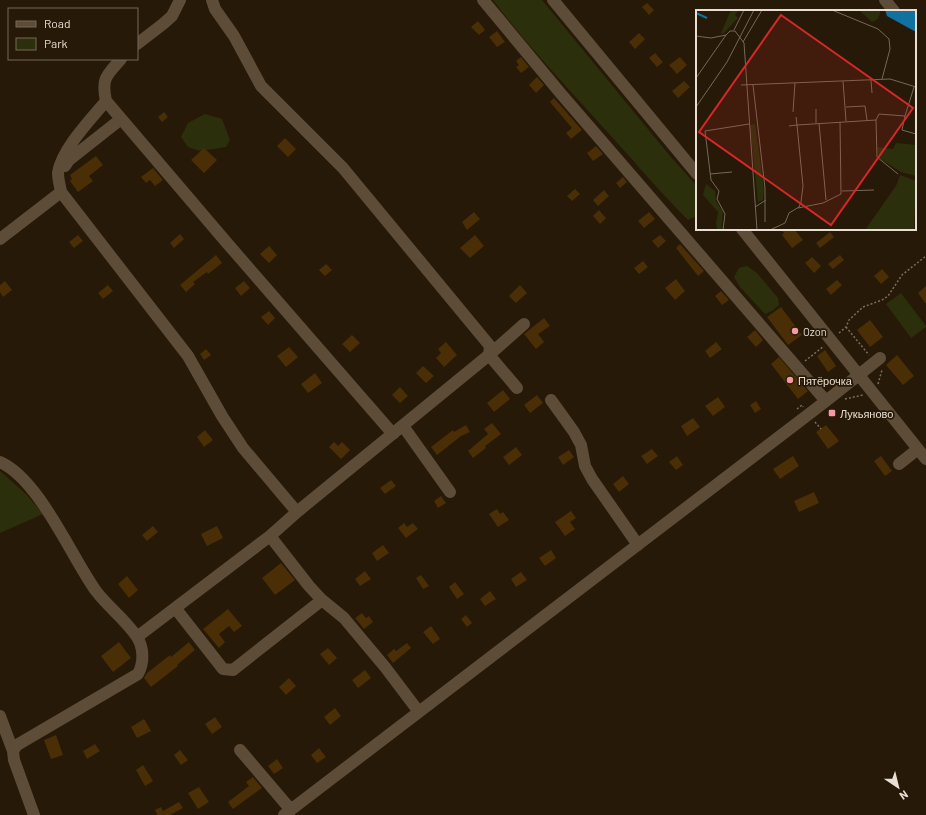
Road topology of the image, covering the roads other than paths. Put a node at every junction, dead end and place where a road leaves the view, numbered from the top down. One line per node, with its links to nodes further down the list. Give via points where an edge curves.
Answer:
1 (180, 0): 7 (street, via 172,16)
2 (212, 0): 17 (street, via 261,86 343,168 490,346)
3 (483, 0): 22 (street)
4 (553, 0): 11 (street)
5 (885, 0): 6 (street)
6 (893, 10)
7 (138, 43)
8 (120, 60): 9 (street, via 104,82)
9 (106, 101): 10 (street); 12 (street, via 72,144 60,165)
10 (121, 119): 12 (street, via 69,160); 24 (street)
11 (696, 173)
12 (58, 175): 13 (street)
13 (61, 192): 15 (street); 30 (street, via 188,356 243,448)
14 (743, 230): 19 (street)
15 (0, 239)
16 (524, 324): 17 (street)
17 (489, 355): 20 (street); 23 (street)
18 (880, 358): 19 (street)
19 (859, 376): 22 (street); 25 (street)
20 (517, 388)
21 (551, 400): 32 (street, via 581,445 585,466 592,479)
22 (826, 401): 32 (street)
23 (403, 426): 24 (street); 29 (street)
24 (394, 434): 30 (street)
25 (918, 449): 26 (street); 28 (street)
26 (926, 459)
27 (0, 462): 35 (street, via 7,465 38,496 97,592)
28 (899, 464)
29 (450, 492)
30 (297, 512): 31 (street)
31 (270, 536): 33 (street); 34 (street)
32 (638, 544): 36 (street)
33 (322, 600): 34 (street, via 233,670 223,669); 36 (street, via 344,618)
34 (176, 609): 35 (street)
35 (137, 637): 39 (street, via 143,652 142,667 138,674 17,745)
36 (419, 712): 40 (street)
37 (0, 716): 39 (street)
38 (240, 750): 40 (street)
39 (13, 751): 41 (street)
40 (288, 812)
41 (34, 815)

